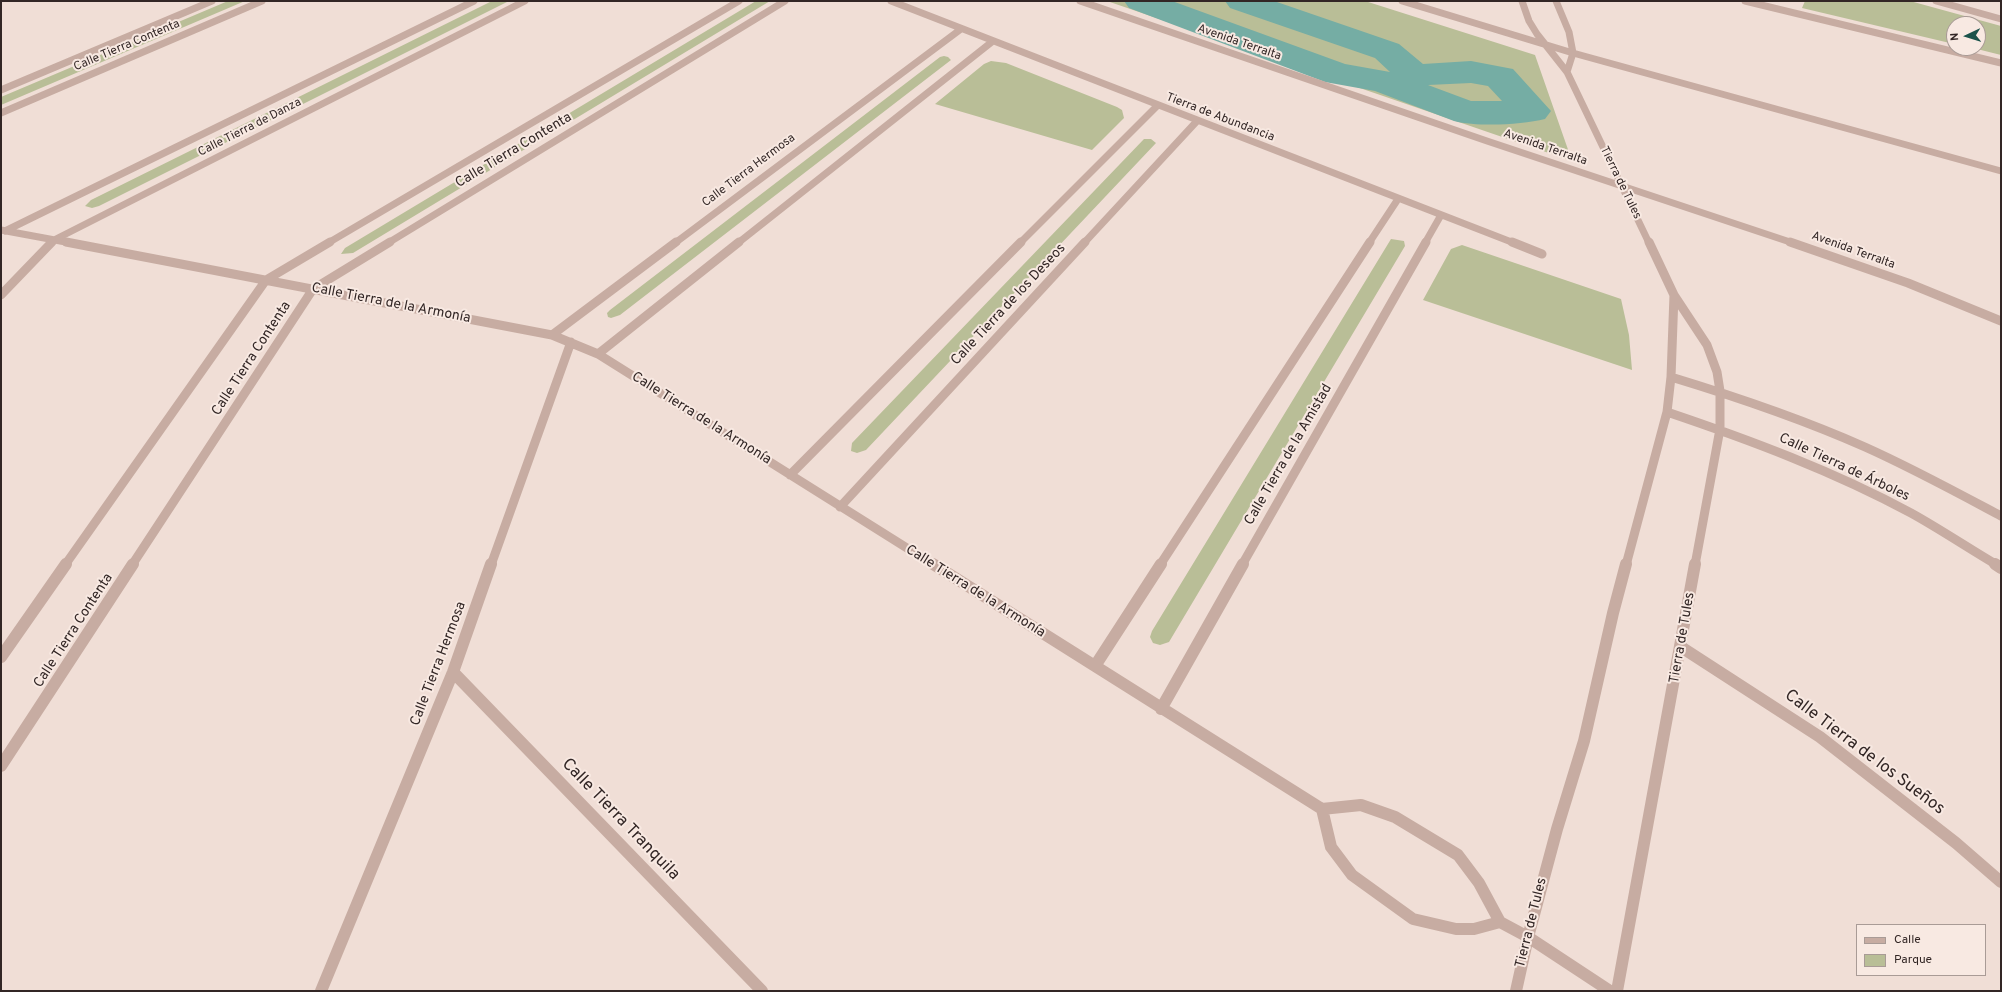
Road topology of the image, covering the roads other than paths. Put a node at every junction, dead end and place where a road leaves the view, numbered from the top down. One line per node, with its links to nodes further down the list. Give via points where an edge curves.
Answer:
1 (212, 1): 21 (street, Calle Tierra Contenta)
2 (262, 1): 23 (street, Calle Tierra Contenta)
3 (474, 1): 29 (street, Calle Tierra de Danza)
4 (525, 1): 30 (street, Calle Tierra de Danza)
5 (739, 1): 32 (street, Calle Tierra Contenta)
6 (785, 1): 33 (street, Calle Tierra Contenta)
7 (891, 1): 15 (street, Tierra de Abundancia)
8 (1080, 1): 26 (street, Avenida Terralta)
9 (1402, 1): 17 (street)
10 (1522, 1): 17 (street, Tierra de Tules, via 1529,21)
11 (1556, 1): 18 (street, via 1569,32)
12 (1745, 1): 19 (street)
13 (1936, 1): 14 (street)
14 (2001, 19)
15 (961, 29): 16 (street, Tierra de Abundancia); 37 (street, Calle Tierra Hermosa)
16 (993, 42): 22 (street, Tierra de Abundancia); 39 (street)
17 (1543, 44): 18 (street); 20 (street, Tierra de Tules)
18 (1573, 53): 20 (street); 25 (street)
19 (2001, 62)
20 (1567, 72): 26 (street, Tierra de Tules)
21 (1, 90)
22 (1158, 105): 24 (street, Tierra de Abundancia); 44 (street)
23 (1, 113)
24 (1198, 121): 27 (street, Tierra de Abundancia); 45 (street, Calle Tierra de los Deseos)
25 (2001, 171)
26 (1622, 187): 35 (street, Tierra de Tules); 36 (street, Avenida Terralta, via 1826,253 1952,299)
27 (1398, 199): 28 (street, Tierra de Abundancia); 50 (street)
28 (1442, 215): 31 (street, Tierra de Abundancia); 52 (street, Calle Tierra de la Amistad)
29 (3, 232): 30 (street, Calle Tierra de la Armonía)
30 (54, 240): 32 (street, Calle Tierra de la Armonía); 34 (street, Calle Tierra de Danza)
31 (1542, 254)
32 (266, 280): 33 (street, Calle Tierra de la Armonía); 49 (street, Calle Tierra Contenta)
33 (313, 289): 37 (street, Calle Tierra de la Armonía); 53 (street, Calle Tierra Contenta)
34 (1, 295)
35 (1674, 295): 40 (street, Tierra de Tules); 41 (street, Tierra de Tules, via 1707,345 1717,372)
36 (2001, 321)
37 (552, 335): 38 (street, Calle Tierra de la Armonía)
38 (571, 342): 39 (street, Calle Tierra de la Armonía); 51 (street, Calle Tierra Hermosa)
39 (598, 354): 44 (street, Calle Tierra de la Armonía)
40 (1671, 377): 41 (street, Calle Tierra de Árboles); 42 (street, Tierra de Tules)
41 (1720, 391): 43 (street, Tierra de Tules); 46 (street, Calle Tierra de Árboles, via 1784,413 1894,460)
42 (1667, 412): 43 (street, Calle Tierra de Árboles); 57 (street, Tierra de Tules, via 1613,613 1584,741)
43 (1720, 429): 47 (street, Calle Tierra de Árboles, via 1787,455 1910,514); 48 (street, Tierra de Tules)
44 (790, 475): 45 (street, Calle Tierra de la Armonía)
45 (840, 507): 50 (street, Calle Tierra de la Armonía)
46 (2001, 516)
47 (2001, 568)
48 (1681, 647): 55 (street, Calle Tierra de los Sueños, via 1820,737 1956,843); 62 (street, Tierra de Tules)
49 (1, 657)
50 (1095, 666): 52 (street, Calle Tierra de la Armonía)
51 (453, 672): 58 (street, Calle Tierra Hermosa); 59 (street, Calle Tierra Tranquila)
52 (1161, 708): 54 (street, Calle Tierra de la Armonía)
53 (1, 766)
54 (1322, 809): 56 (street, via 1361,805 1394,817 1458,855 1479,883); 56 (street, via 1331,847 1352,876 1413,919 1456,929 1474,929)
55 (2001, 882)
56 (1500, 922): 57 (street)
57 (1528, 937): 60 (street, Tierra de Tules); 61 (street)
58 (321, 991)
59 (762, 991)
60 (1516, 991)
61 (1610, 991)
62 (1617, 991)

